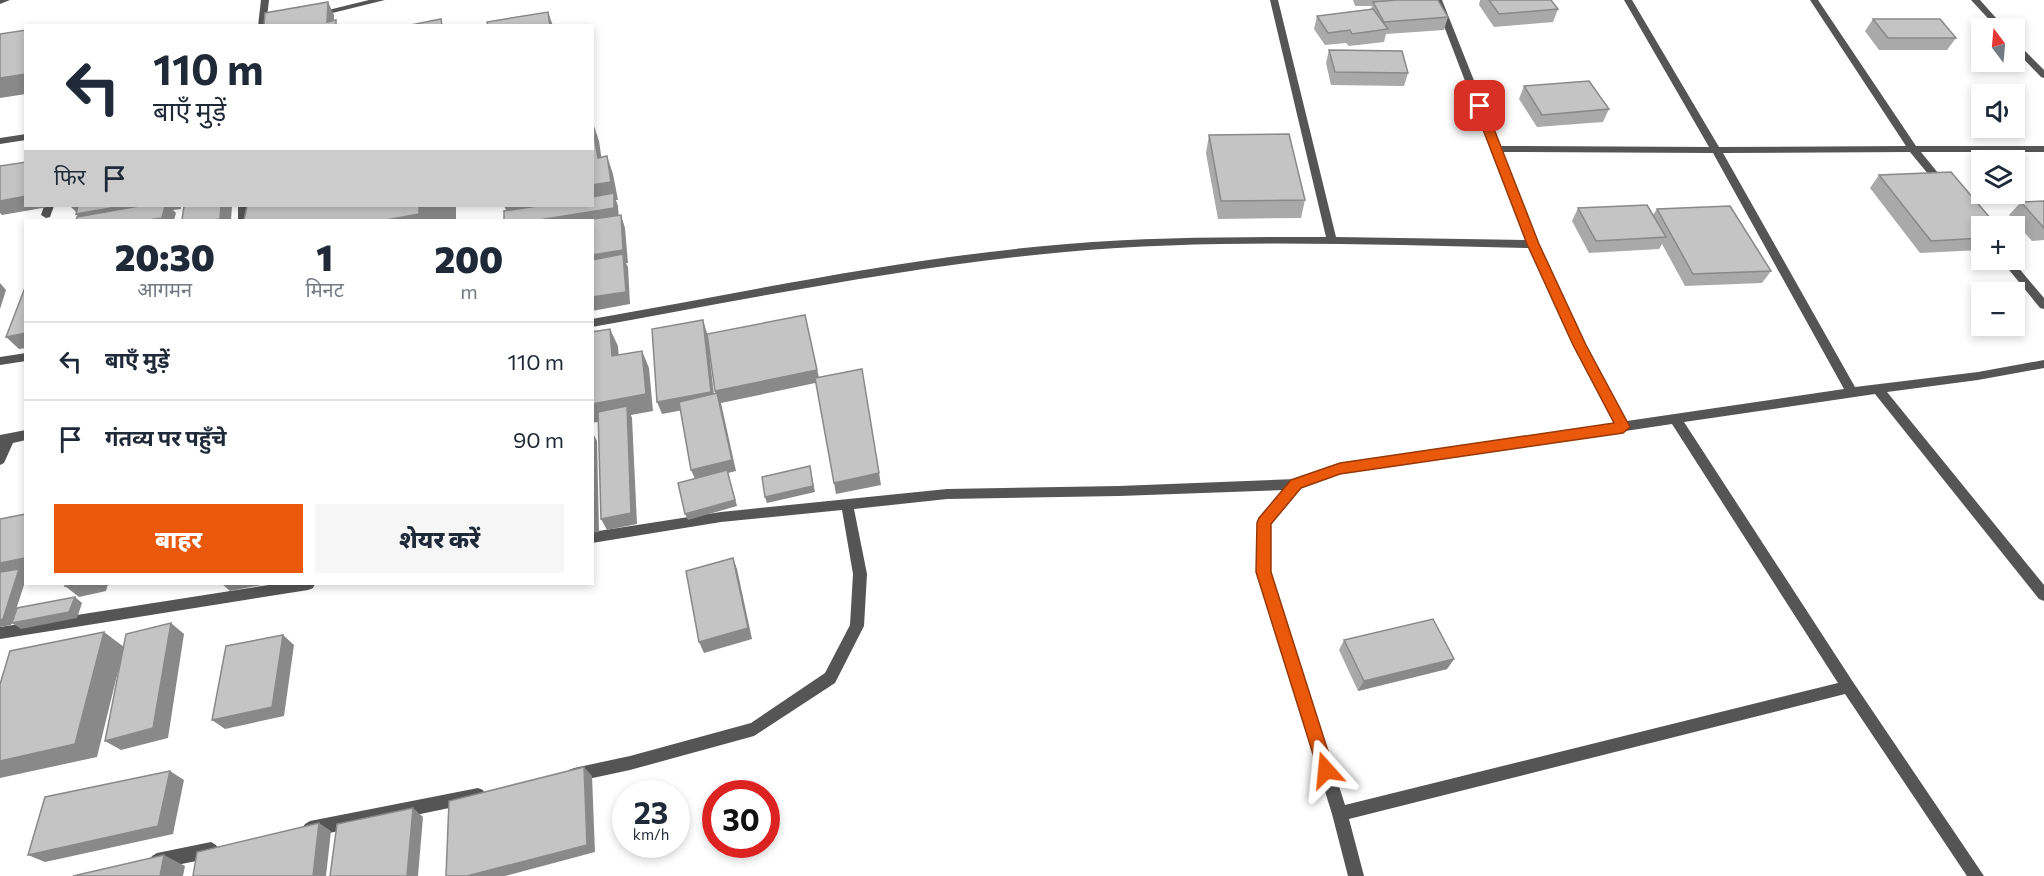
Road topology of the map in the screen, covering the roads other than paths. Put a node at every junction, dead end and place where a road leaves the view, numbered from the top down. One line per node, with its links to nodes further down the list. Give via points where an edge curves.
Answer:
1 (6, 0): 9 (street)
2 (265, 0): 13 (street)
3 (381, 0): 10 (street)
4 (1274, 0): 24 (street)
5 (1438, 0): 19 (street)
6 (1628, 0): 22 (street)
7 (1814, 0): 20 (street)
8 (1975, 0): 11 (street)
9 (0, 1)
10 (305, 16)
11 (1992, 18)
12 (273, 23): 14 (street)
13 (262, 24)
14 (268, 24)
15 (2025, 55): 16 (street)
16 (2044, 75)
17 (24, 137): 18 (street)
18 (0, 141)
19 (1496, 149): 22 (street); 25 (street)
20 (1913, 149): 21 (street); 22 (street); 23 (street)
21 (2044, 149)
22 (1716, 150): 33 (street)
23 (1951, 194)
24 (1332, 242): 25 (street); 28 (street, via 1167,242 998,255 901,268)
25 (1533, 244): 35 (street)
26 (2014, 270): 27 (street)
27 (2044, 305)
28 (594, 323)
29 (24, 357): 30 (street)
30 (0, 361)
31 (2044, 363): 32 (street)
32 (1879, 390): 33 (street); 43 (street)
33 (1852, 392): 34 (street)
34 (1676, 420): 35 (street); 45 (street)
35 (1623, 427): 39 (street, via 1340,469)
36 (24, 435): 37 (street)
37 (4, 440): 38 (street)
38 (0, 460)
39 (1296, 484): 40 (street, via 947,494); 48 (street, via 1264,523 1264,572)
40 (847, 504): 41 (street, via 721,517); 46 (street, via 860,574 857,626 830,678 754,729 630,763)
41 (594, 538)
42 (302, 585): 44 (street)
43 (2044, 595)
44 (0, 633)
45 (1848, 687): 48 (street); 53 (street)
46 (561, 777)
47 (491, 792): 49 (street)
48 (1340, 814): 52 (street)
49 (294, 833)
50 (225, 847): 51 (street)
51 (143, 864)
52 (1356, 876)
53 (1976, 876)

